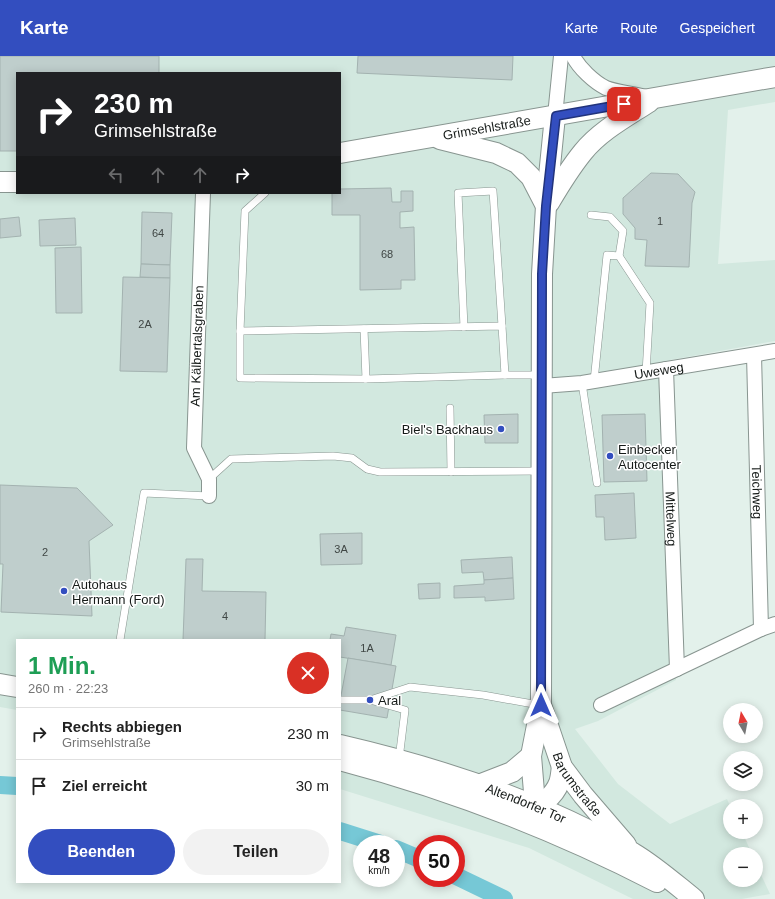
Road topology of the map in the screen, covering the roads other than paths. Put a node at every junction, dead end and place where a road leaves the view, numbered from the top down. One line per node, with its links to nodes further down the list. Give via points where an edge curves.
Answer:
1 (561, 56): 5 (street)
2 (572, 56): 4 (street, via 576,64 606,88)
3 (775, 77): 4 (main road, Grimsehlstraße)
4 (655, 98): 5 (main road, Grimsehlstraße); 12 (main road, via 602,134 584,151)
5 (556, 116): 6 (main road, Grimsehlstraße); 12 (main road, Barumstraße)
6 (432, 137): 7 (main road, Grimsehlstraße); 12 (main road, via 496,152 517,163 531,177)
7 (341, 152)
8 (0, 182): 9 (main road)
9 (16, 182)
10 (203, 194): 30 (street, Am Kälbertalsgraben, via 194,448)
11 (263, 194): 18 (lane, via 245,211)
12 (546, 206): 25 (main road, Barumstraße, via 542,274)
13 (591, 215): 14 (lane, via 610,217 623,231)
14 (619, 256): 22 (lane, via 650,303); 26 (lane, via 607,255)
15 (502, 326): 16 (lane); 16 (lane, via 493,191 458,193); 23 (lane)
16 (464, 327): 17 (lane)
17 (364, 329): 18 (lane); 24 (lane)
18 (240, 331): 24 (lane, via 240,378)
19 (775, 351): 20 (street, Uweweg)
20 (754, 355): 21 (street, Uweweg); 34 (street, Teichweg)
21 (666, 369): 22 (street, Uweweg); 36 (street, Mittelweg)
22 (646, 372): 26 (street, Uweweg)
23 (505, 375): 24 (lane); 25 (lane)
24 (366, 379)
25 (542, 380): 26 (street, Uweweg); 28 (main road, Barumstraße)
26 (588, 382): 31 (lane)
27 (450, 408): 29 (lane)
28 (542, 471): 29 (lane); 41 (main road, Barumstraße)
29 (451, 472): 30 (lane, via 380,472 367,469 352,458 326,456 231,459)
30 (209, 479): 32 (street, Am Kälbertalsgraben)
31 (597, 483)
32 (209, 496): 35 (lane, via 144,493)
33 (775, 624): 34 (street)
34 (761, 629): 36 (street)
35 (120, 639)
36 (677, 669): 42 (street)
37 (0, 684): 38 (main road)
38 (16, 687)
39 (341, 700): 40 (lane)
40 (370, 700): 41 (lane, via 410,687 483,695); 45 (lane, via 405,710)
41 (541, 705): 44 (main road, Barumstraße); 47 (main road, Barumstraße)
42 (601, 705)
43 (341, 745): 45 (main road, Altendorfer Tor)
44 (531, 756): 48 (main road, via 512,772); 49 (main road, Barumstraße)
45 (399, 759): 48 (main road, Altendorfer Tor)
46 (341, 760): 50 (main road, Altendorfer Tor, via 440,790)
47 (562, 767): 49 (main road, via 559,784 551,796); 52 (main road, Barumstraße)
48 (481, 784): 49 (main road, Altendorfer Tor)
49 (538, 807): 50 (main road); 51 (main road, Barumstraße); 52 (main road, Altendorfer Tor)
50 (511, 815): 51 (main road, Altendorfer Tor)
51 (550, 831): 53 (main road, Altendorfer Tor)
52 (633, 852): 54 (main road, Altendorfer Tor)
53 (689, 899)
54 (694, 899)

